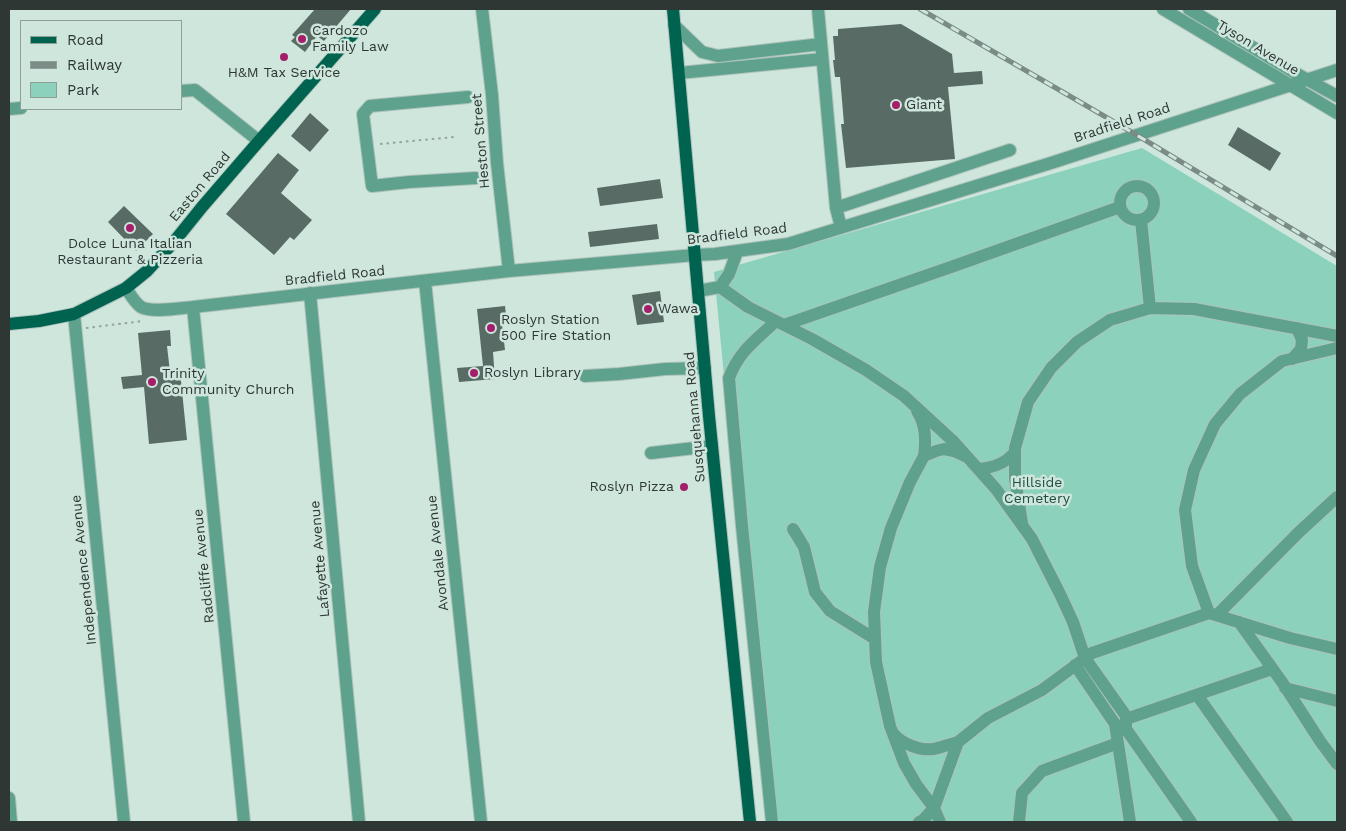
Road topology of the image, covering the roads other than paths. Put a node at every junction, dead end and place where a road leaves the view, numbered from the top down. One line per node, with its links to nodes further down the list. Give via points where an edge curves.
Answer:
1 (375, 9): 18 (main road, Easton Road)
2 (482, 9): 27 (street, Heston Street)
3 (673, 9): 7 (main road, Susquehanna Road)
4 (818, 9): 8 (street)
5 (1163, 9): 13 (street, Tyson Avenue)
6 (1189, 9): 12 (street, Tyson Avenue)
7 (674, 25): 8 (street, via 702,52 718,56); 11 (main road, Susquehanna Road)
8 (821, 44): 9 (street)
9 (822, 59): 11 (street); 22 (street)
10 (1337, 70): 12 (street, Bradfield Road)
11 (679, 73): 26 (main road, Susquehanna Road)
12 (1307, 80): 13 (street, Bradfield Road); 15 (street, Tyson Avenue)
13 (1290, 84): 17 (street, Tyson Avenue); 24 (street, Bradfield Road, via 1051,163)
14 (182, 91): 18 (street, via 195,90)
15 (1337, 96)
16 (468, 97): 20 (street, via 370,106 363,114 372,186)
17 (1337, 113)
18 (259, 140): 30 (main road, Easton Road, via 162,256)
19 (1010, 150): 22 (street)
20 (476, 178)
21 (1120, 207): 23 (street, via 1125,216); 23 (street, via 1125,191 1135,186 1146,189 1154,203 1150,214); 36 (street)
22 (836, 208): 24 (street)
23 (1141, 220): 34 (street)
24 (841, 227): 25 (street, Bradfield Road, via 788,244)
25 (737, 252): 26 (street, Bradfield Road); 29 (street)
26 (695, 254): 27 (street, Bradfield Road); 31 (main road, Susquehanna Road)
27 (509, 271): 28 (street, Bradfield Road)
28 (426, 281): 32 (street, Bradfield Road); 74 (street, Avondale Avenue)
29 (720, 287): 31 (street); 36 (street, via 748,307)
30 (126, 288): 33 (street, Bradfield Road, via 142,308); 35 (main road, Easton Road)
31 (698, 291): 42 (main road, Susquehanna Road)
32 (310, 293): 33 (street, Bradfield Road); 73 (street, Lafayette Avenue)
33 (193, 307): 72 (street, Radcliffe Avenue)
34 (1150, 308): 38 (street, via 1194,309); 46 (street, via 1110,320 1077,342 1051,368 1028,402)
35 (74, 314): 37 (main road, Easton Road); 71 (street, Independence Avenue)
36 (780, 323): 44 (street, via 866,370); 76 (street, via 742,352 729,378)
37 (9, 324)
38 (1297, 328): 39 (street); 41 (street, via 1302,349)
39 (1337, 336)
40 (1337, 348): 41 (street)
41 (1292, 359): 54 (street, via 1282,361 1240,394 1215,424 1194,470 1185,510 1192,566)
42 (705, 368): 43 (street); 45 (main road, Susquehanna Road)
43 (585, 376)
44 (914, 406): 48 (street, via 925,431); 49 (street)
45 (712, 446): 47 (street); 75 (main road, Susquehanna Road)
46 (1015, 452): 50 (street, via 1002,464); 52 (street, via 1015,478)
47 (651, 453)
48 (924, 456): 49 (street, via 944,450); 56 (street, via 891,528 880,567 874,612)
49 (967, 456): 50 (street)
50 (978, 469): 52 (street)
51 (1337, 497): 54 (street)
52 (1023, 526): 58 (street, via 1073,622)
53 (792, 529): 56 (street, via 804,548 815,592 830,612)
54 (1213, 614): 55 (street); 58 (street, via 1092,653)
55 (1239, 622): 57 (street); 59 (street)
56 (875, 639): 64 (street, via 876,662)
57 (1337, 649)
58 (1080, 661): 63 (street, via 1126,716); 65 (street, via 1042,690 988,718)
59 (1272, 669): 60 (street); 61 (street)
60 (1285, 688): 62 (street); 67 (street)
61 (1197, 695): 63 (street); 82 (street)
62 (1337, 701)
63 (1122, 724): 66 (street); 81 (street)
64 (892, 732): 65 (street, via 909,744 922,748 933,749); 69 (street, via 904,763)
65 (958, 742): 69 (street)
66 (1118, 743): 79 (street, via 1042,770 1022,793); 80 (street)
67 (1337, 764)
68 (9, 798): 70 (street)
69 (934, 808): 77 (street); 78 (street)
70 (12, 822)
71 (124, 822)
72 (244, 822)
73 (359, 822)
74 (481, 822)
75 (750, 822)
76 (772, 822)
77 (919, 822)
78 (940, 822)
79 (1020, 822)
80 (1130, 822)
81 (1191, 822)
82 (1287, 822)

